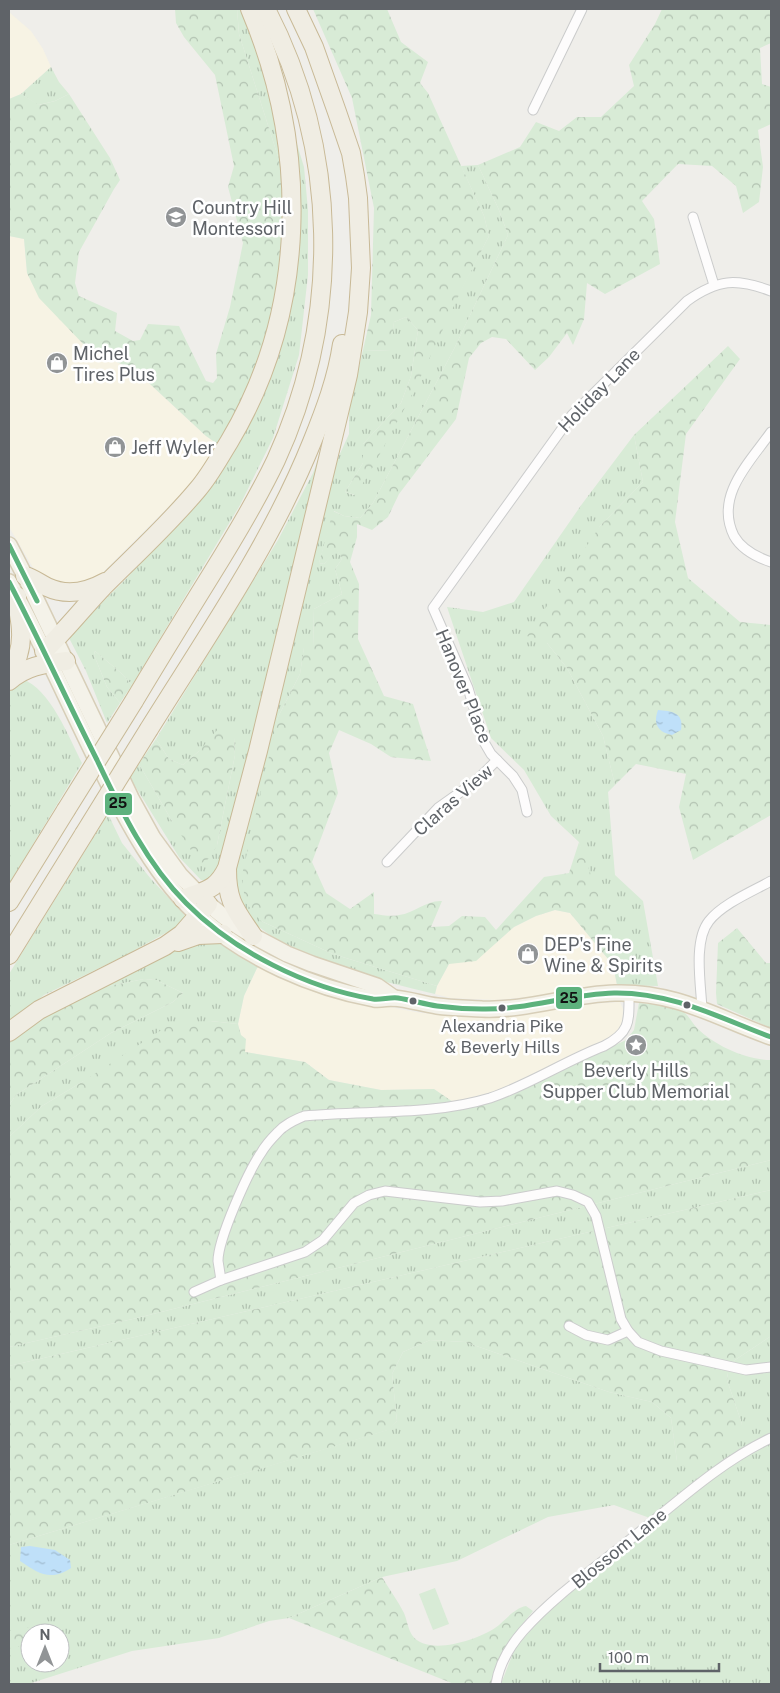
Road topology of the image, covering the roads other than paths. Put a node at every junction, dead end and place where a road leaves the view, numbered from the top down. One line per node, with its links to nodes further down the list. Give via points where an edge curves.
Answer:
1 (250, 9): 14 (highway, via 268,53 289,146 293,229 280,315 261,378 219,458 198,488)
2 (266, 9): 24 (highway, bridge, via 297,81 311,134 323,220 324,258 318,320 295,413 262,489 236,534)
3 (296, 9): 5 (highway)
4 (582, 9): 6 (street)
5 (326, 81): 22 (highway, via 351,153 356,183 361,268 358,312 348,374); 29 (highway, bridge, via 347,182 350,240 347,306 340,354 327,405 286,502 254,559)
6 (533, 110)
7 (693, 217): 8 (street)
8 (714, 285): 9 (street, Holiday Lane, via 742,282); 16 (street, Holiday Lane, via 687,301 572,415)
9 (771, 291)
10 (771, 432): 12 (street, via 734,485 728,504 731,528 738,542 752,554)
11 (9, 545): 13 (main road)
12 (771, 562)
13 (26, 576): 14 (highway, via 62,592 79,592); 17 (main road)
14 (114, 576): 17 (highway)
15 (13, 589): 17 (main road); 18 (highway, via 21,633 16,664)
16 (432, 608): 19 (street, Hanover Place, via 468,688 484,742)
17 (54, 654): 18 (highway); 25 (main road, via 142,820)
18 (9, 679)
19 (497, 760): 20 (street, Hanover Place, via 522,790); 21 (street, Claras View, via 476,781 438,808)
20 (527, 812)
21 (387, 862)
22 (227, 868): 25 (highway, via 220,881); 27 (highway, via 231,902)
23 (771, 881): 32 (street, via 719,912 703,930)
24 (9, 902)
25 (197, 903): 26 (main road); 27 (main road); 28 (highway, via 182,934)
26 (223, 934): 28 (highway, via 198,935); 31 (main road, via 262,960 310,981 376,999)
27 (253, 936): 31 (main road, via 287,954 377,986)
28 (165, 946): 33 (highway, via 38,1010)
29 (9, 954)
30 (629, 993): 31 (main road, via 607,993 500,1009 440,1006); 32 (main road, via 658,995); 35 (street, via 629,1018 621,1036 493,1097 426,1109 304,1116 293,1120 278,1131 261,1152 247,1178 220,1246)
31 (394, 998)
32 (702, 1009): 34 (main road)
33 (9, 1032)
34 (771, 1038)
35 (221, 1280): 36 (street); 38 (street, via 305,1252 323,1240 354,1203 369,1195 385,1191 480,1202 557,1191 588,1202 596,1216 621,1319)
36 (194, 1292)
37 (569, 1326): 38 (street, via 586,1335 608,1340)
38 (628, 1331): 39 (street, via 638,1342 661,1351 746,1370)
39 (771, 1367)
40 (771, 1438): 41 (street, Blossom Lane, via 735,1457 690,1491 537,1615 511,1646)
41 (496, 1684)

